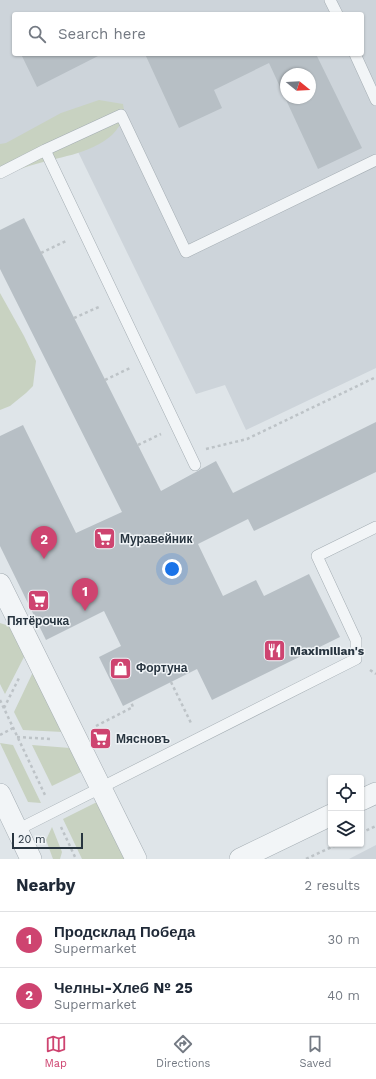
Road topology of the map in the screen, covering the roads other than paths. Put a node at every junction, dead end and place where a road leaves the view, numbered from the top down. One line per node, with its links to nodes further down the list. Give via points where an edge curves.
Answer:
1 (330, 0): 2 (lane)
2 (336, 12)
3 (356, 56): 4 (lane)
4 (376, 100)
5 (45, 150): 6 (lane, via 121,115 186,252); 7 (lane); 8 (lane)
6 (376, 160)
7 (0, 172)
8 (195, 465)
9 (376, 527): 11 (lane, via 317,556 356,640 356,659)
10 (0, 584): 11 (street)
11 (101, 788): 16 (lane); 18 (street)
12 (376, 793): 14 (street)
13 (0, 794): 16 (street)
14 (364, 799)
15 (328, 815): 19 (street)
16 (17, 830): 17 (street)
17 (31, 859)
18 (136, 859)
19 (240, 859)

